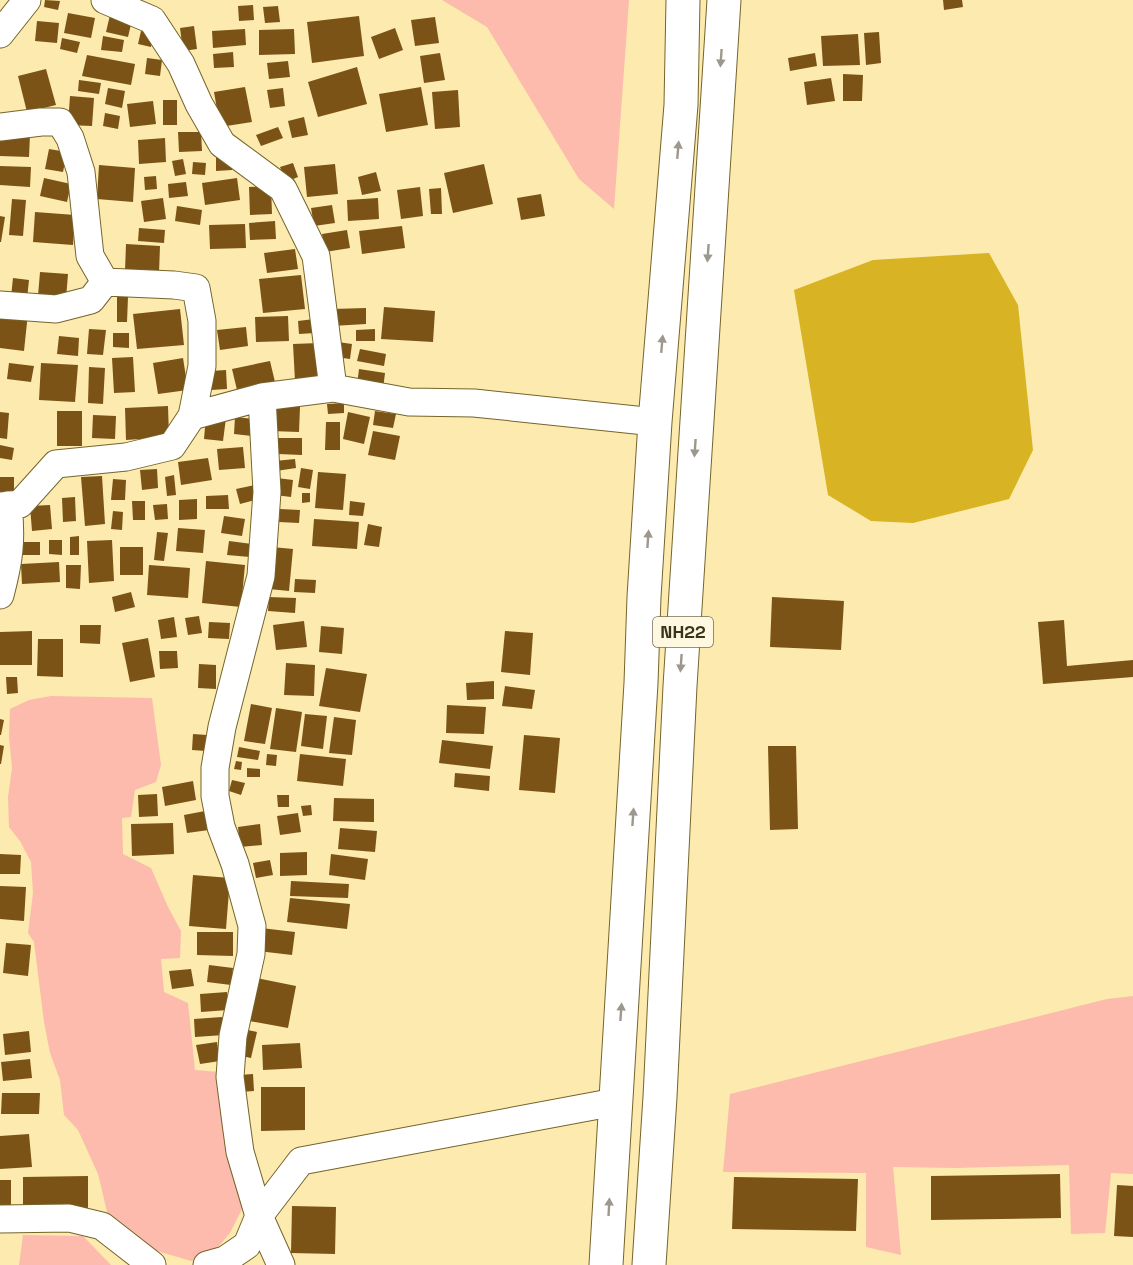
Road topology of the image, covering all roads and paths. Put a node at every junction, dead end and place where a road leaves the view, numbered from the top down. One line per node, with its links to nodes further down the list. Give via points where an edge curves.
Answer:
1 (27, 0): 5 (street)
2 (105, 0): 9 (street, via 152,20 182,64 222,144 283,189 316,256)
3 (683, 0): 12 (highway, NH22, one-way to 3, via 681,105)
4 (724, 0): 22 (highway, NH22, one-way to 22, via 680,686)
5 (0, 34)
6 (0, 127): 7 (street, via 60,122 70,138 81,172 90,256)
7 (105, 282): 8 (street, via 91,300 56,309); 11 (street, via 196,288 202,321 202,366)
8 (0, 304)
9 (333, 388): 10 (street); 12 (street, via 409,402 474,402)
10 (262, 397): 11 (street); 16 (street, via 267,492 261,576 215,768 221,827 252,926 251,954 233,1036 230,1077 240,1152)
11 (192, 416): 13 (street, via 171,446 126,457 56,464 20,504)
12 (656, 422): 15 (highway, NH22, one-way to 12)
13 (4, 505): 14 (street, via 12,534)
14 (0, 596)
15 (615, 1102): 16 (street, via 301,1161); 21 (highway, NH22, one-way to 15)
16 (259, 1216): 19 (street, via 247,1245 225,1260); 20 (street)
17 (0, 1219): 18 (street, via 69,1218 102,1226)
18 (152, 1265)
19 (207, 1265)
20 (281, 1265)
21 (606, 1265)
22 (649, 1265)

